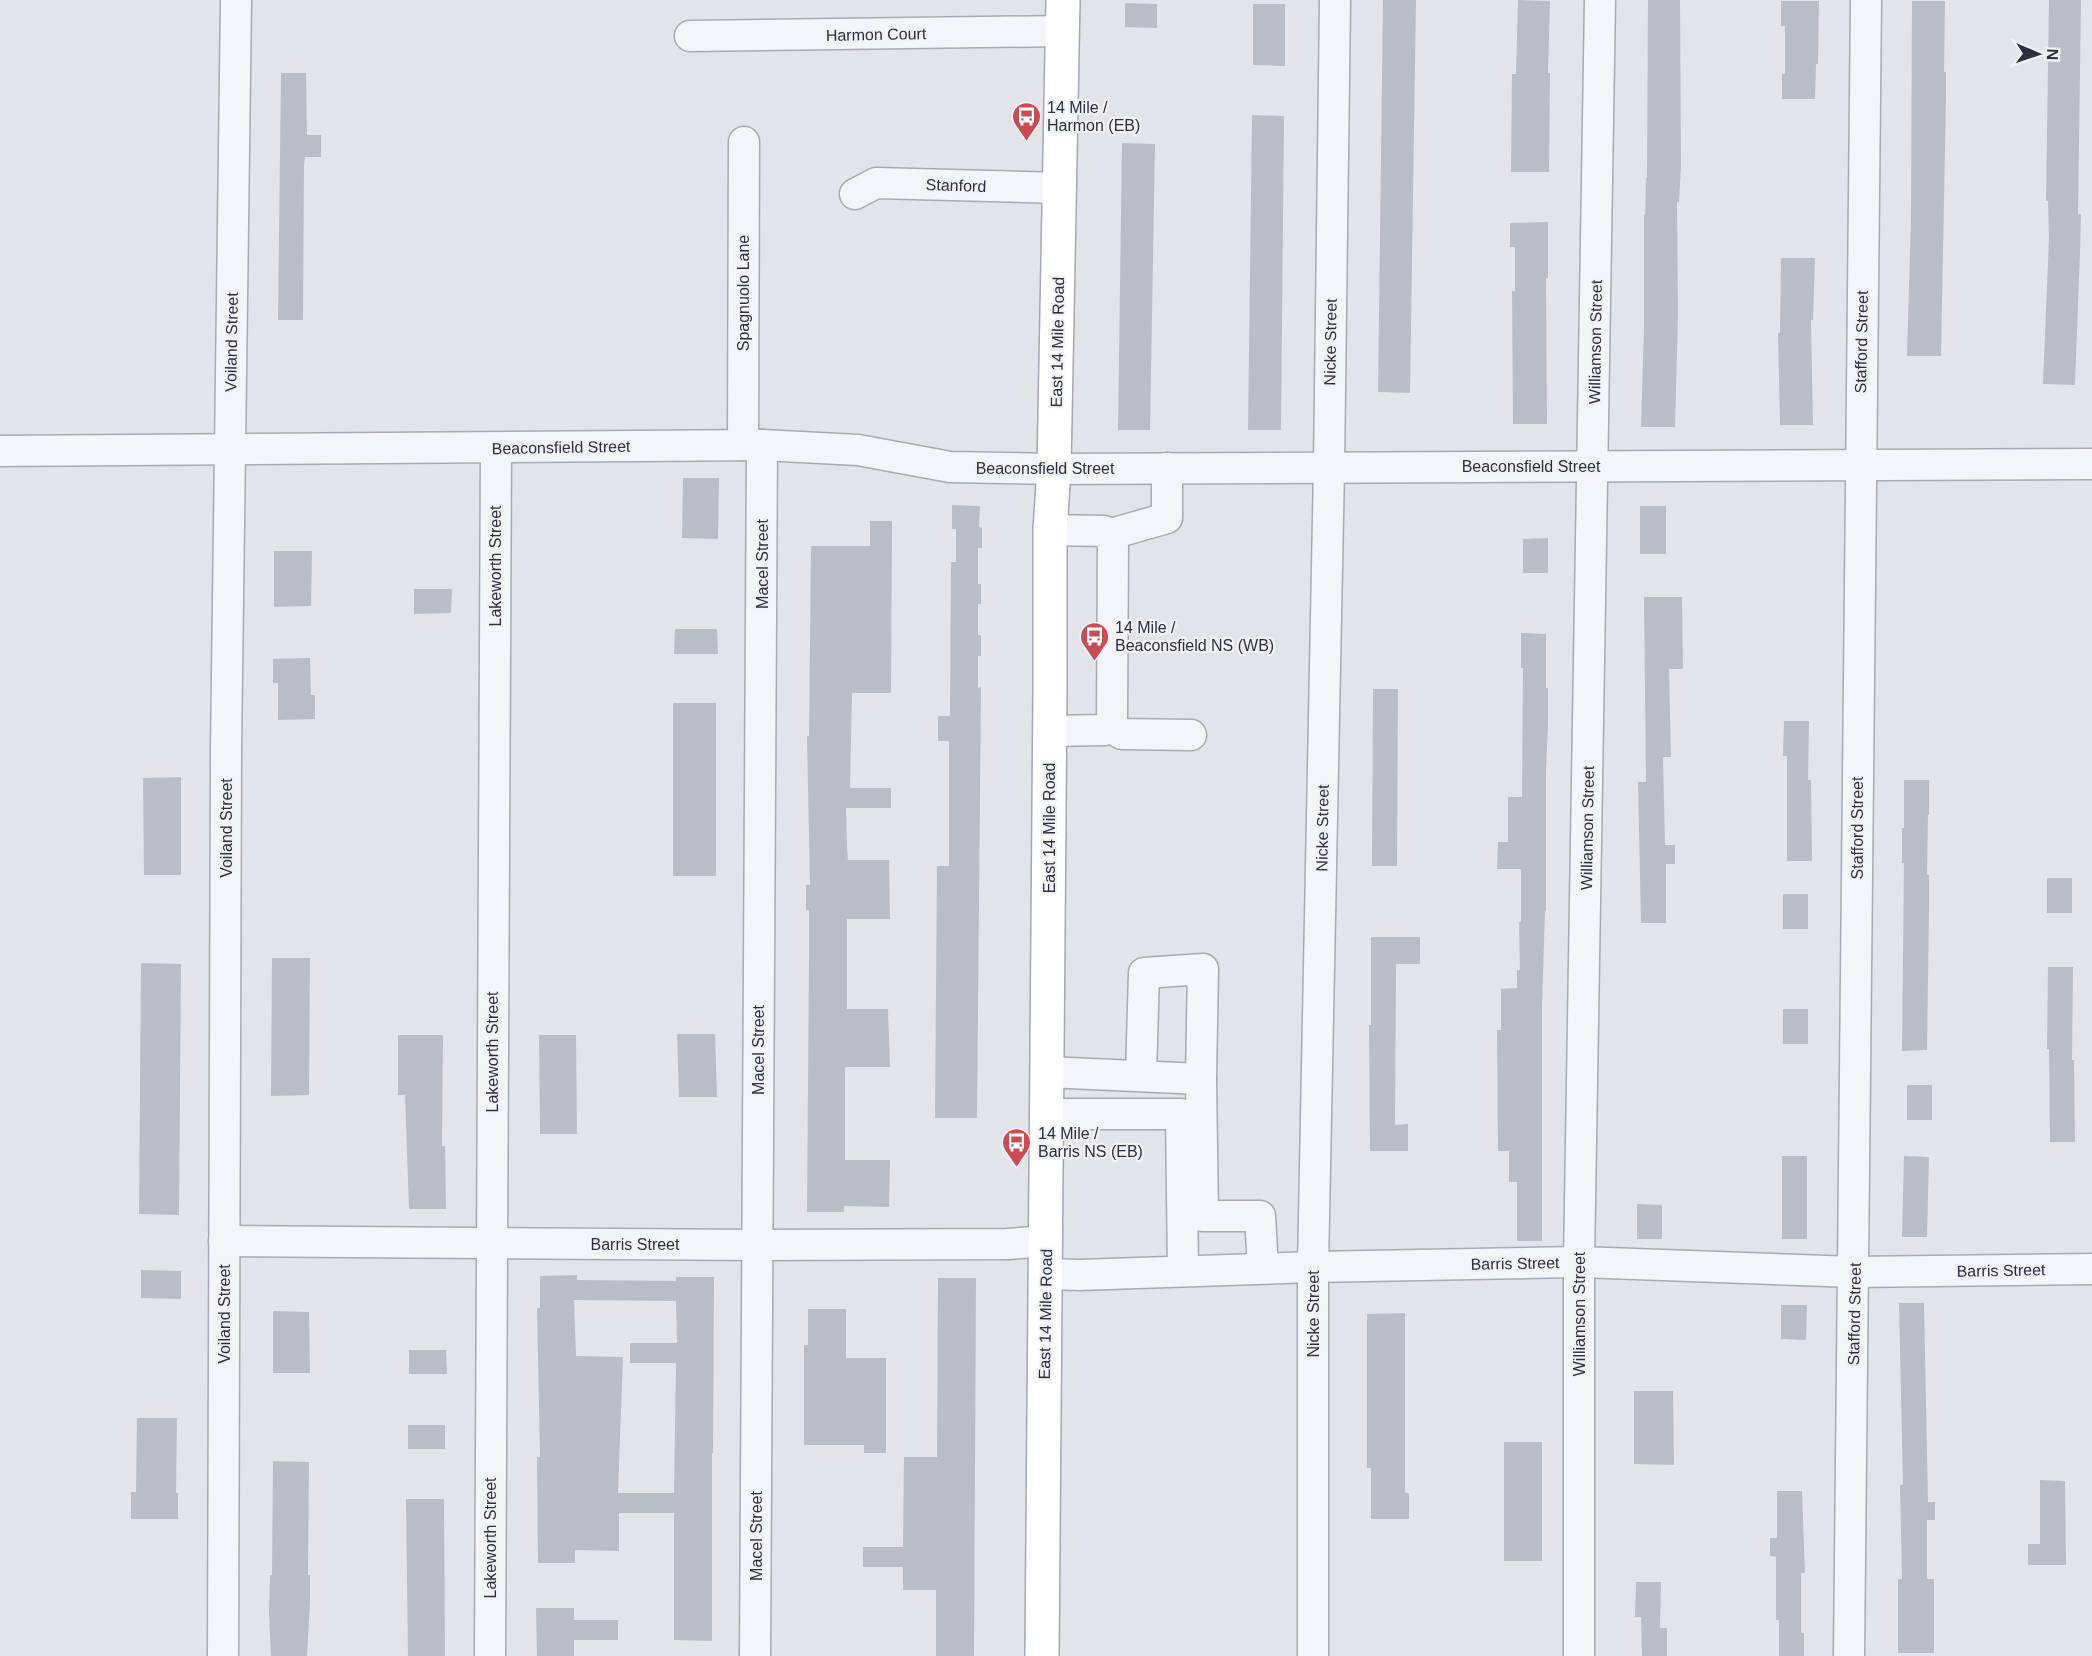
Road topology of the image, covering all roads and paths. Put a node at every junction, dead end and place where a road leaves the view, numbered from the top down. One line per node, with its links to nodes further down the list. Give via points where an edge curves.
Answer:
1 (236, 0): 12 (street, Voiland Street)
2 (1335, 0): 17 (street, Nicke Street)
3 (1600, 0): 15 (street, Williamson Street)
4 (1866, 0): 16 (street, Stafford Street)
5 (1063, 16): 6 (street, Harmon Court); 8 (main road, East 14 Mile Road)
6 (690, 36)
7 (744, 142): 10 (street, Spagnuolo Lane)
8 (1060, 188): 9 (street, Stanford, via 876,183); 19 (main road, East 14 Mile Road)
9 (855, 194)
10 (753, 445): 11 (street, Beaconsfield Street); 19 (street, Beaconsfield Street, via 858,450 950,467); 32 (street, Macel Street)
11 (496, 448): 12 (street, Beaconsfield Street); 31 (street, Lakeworth Street)
12 (230, 449): 13 (street, Beaconsfield Street); 29 (street, Voiland Street)
13 (0, 451)
14 (2092, 464): 16 (street, Beaconsfield Street)
15 (1593, 465): 16 (street, Beaconsfield Street); 17 (street, Beaconsfield Street); 33 (street, Williamson Street)
16 (1860, 465): 38 (street, Stafford Street)
17 (1329, 467): 18 (street, Beaconsfield Street); 34 (street, Nicke Street)
18 (1167, 468): 19 (street, Beaconsfield Street); 21 (street, via 1167,518)
19 (1054, 469): 20 (main road, East 14 Mile Road)
20 (1050, 530): 21 (street); 23 (main road, East 14 Mile Road)
21 (1111, 534): 22 (street)
22 (1110, 727): 23 (street); 24 (street, via 1122,734)
23 (1050, 731): 25 (main road, East 14 Mile Road)
24 (1191, 735)
25 (1047, 1072): 26 (street); 28 (main road, East 14 Mile Road)
26 (1141, 1076): 27 (street); 27 (street, via 1144,973 1203,969)
27 (1201, 1079): 35 (street, via 1203,1216 1260,1216)
28 (1047, 1114): 30 (main road, East 14 Mile Road); 37 (street, via 1181,1114)
29 (224, 1241): 31 (street, Barris Street); 40 (street, Voiland Street)
30 (1046, 1241): 32 (street, Barris Street); 39 (main road, East 14 Mile Road)
31 (491, 1244): 32 (street, Barris Street); 41 (street, Lakeworth Street)
32 (757, 1245): 42 (street, Macel Street)
33 (1579, 1262): 34 (street, Barris Street); 38 (street, Barris Street); 45 (street, Williamson Street)
34 (1313, 1266): 35 (street, Barris Street); 44 (street, Nicke Street)
35 (1263, 1268): 37 (street, Barris Street)
36 (2092, 1269): 38 (street, Barris Street)
37 (1183, 1271): 39 (street, Barris Street)
38 (1854, 1272): 46 (street, Stafford Street)
39 (1046, 1274): 43 (main road, East 14 Mile Road)
40 (223, 1656)
41 (490, 1656)
42 (755, 1656)
43 (1042, 1656)
44 (1313, 1656)
45 (1579, 1656)
46 (1849, 1656)

